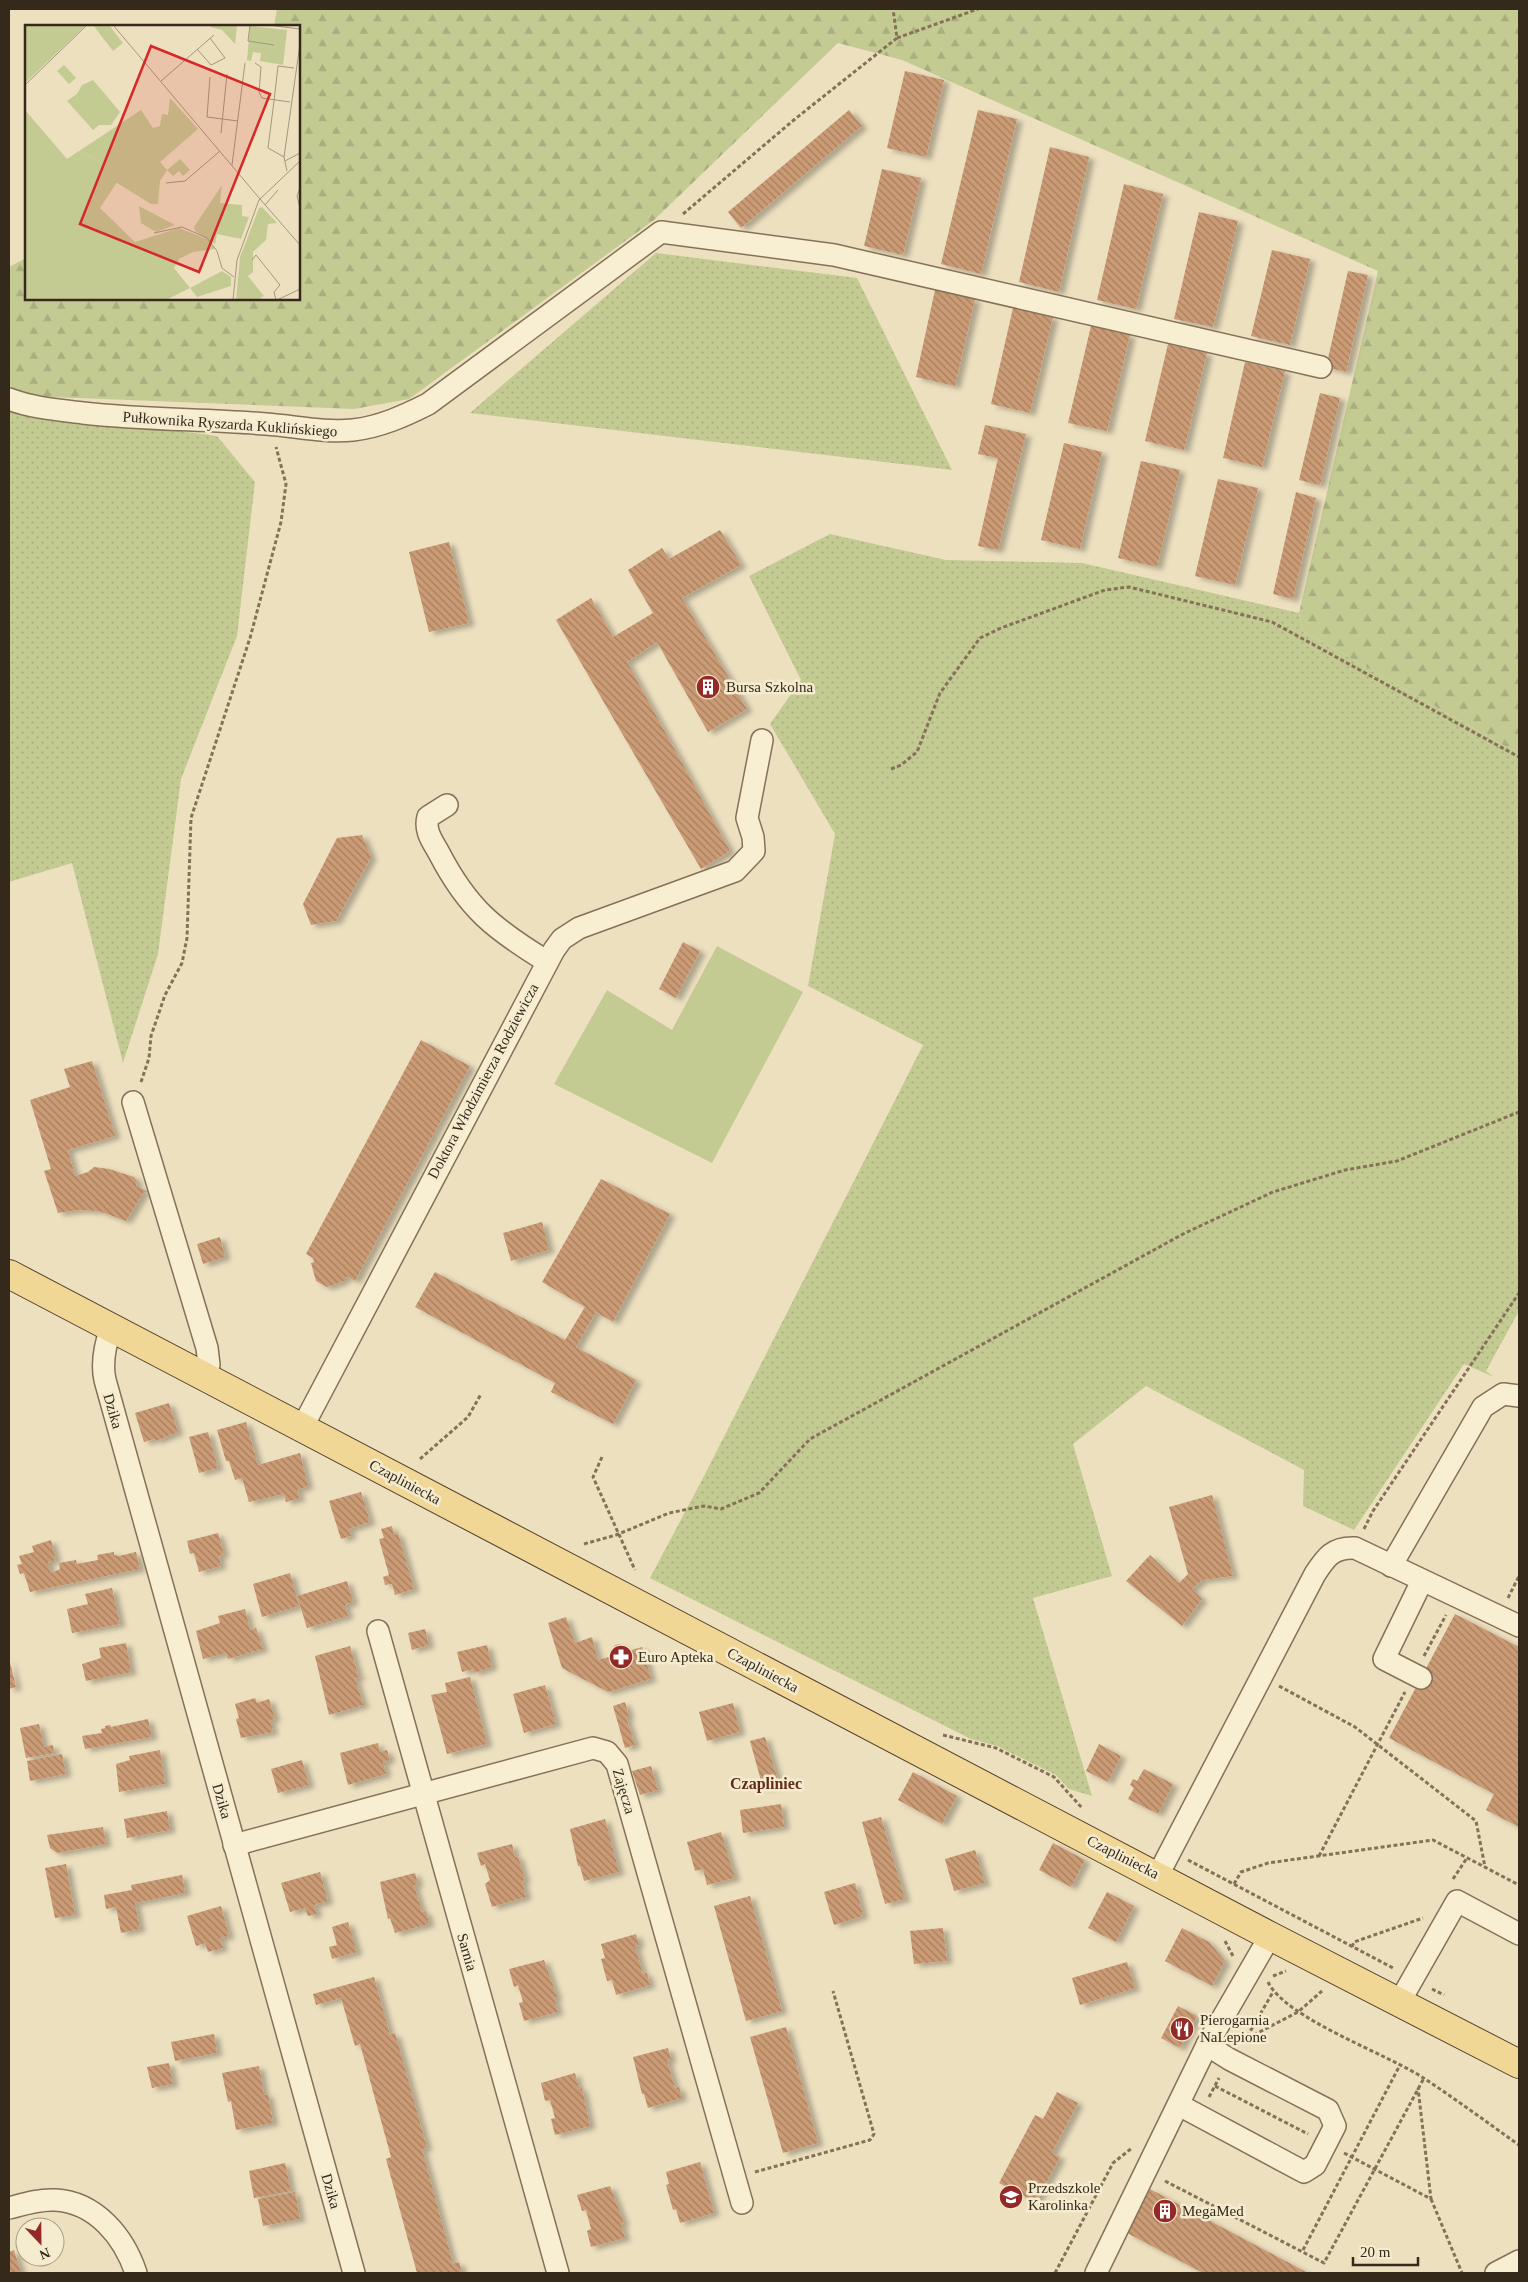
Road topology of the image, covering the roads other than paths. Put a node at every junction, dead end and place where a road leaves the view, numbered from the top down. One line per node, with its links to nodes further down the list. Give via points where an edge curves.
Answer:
1 (1321, 367): 2 (street, Pułkownika Ryszarda Kuklińskiego, via 834,255 661,232 448,389 406,416 370,427 339,431 266,424 126,418 57,410)
2 (9, 399)
3 (762, 740): 5 (street, Doktora Włodzimierza Rodziewicza, via 747,818 754,851 735,871 579,928 562,939)
4 (447, 805): 5 (street, via 428,817 427,828 452,879 493,926)
5 (546, 961): 11 (street, Doktora Włodzimierza Rodziewicza)
6 (133, 1102): 9 (street, via 207,1348 209,1365)
7 (9, 1274): 8 (main road, Czapliniecka)
8 (111, 1328): 9 (main road, Czapliniecka); 18 (street, Dzika, via 105,1344 105,1380)
9 (204, 1376): 11 (main road, Czapliniecka)
10 (1519, 1396): 12 (street, via 1503,1394 1483,1407)
11 (302, 1428): 19 (main road, Czapliniecka)
12 (1391, 1566): 13 (street); 19 (street, via 1355,1548 1343,1548 1329,1554 1315,1574)
13 (1422, 1581): 14 (street); 16 (street, via 1384,1658)
14 (1519, 1626)
15 (378, 1631): 17 (street, Sarnia)
16 (1418, 1677)
17 (422, 1793): 18 (street, Zajęcza); 26 (street, Zajęcza, via 592,1748 607,1752 617,1764); 32 (street, Sarnia)
18 (234, 1845): 31 (street, Dzika)
19 (1158, 1875): 21 (main road, Czapliniecka)
20 (1519, 1934): 22 (street, via 1452,1894)
21 (1270, 1936): 22 (main road, Czapliniecka); 23 (street)
22 (1400, 2001): 24 (main road, Czapliniecka)
23 (1207, 2046): 25 (street); 25 (street, via 1328,2110 1335,2126 1315,2165 1304,2172)
24 (1519, 2064)
25 (1179, 2104): 33 (street)
26 (742, 2203)
27 (9, 2208): 30 (street, via 38,2200 55,2200 89,2212 106,2221 130,2256)
28 (1519, 2261): 29 (street); 34 (street); 35 (street)
29 (1519, 2266)
30 (136, 2273)
31 (354, 2273)
32 (558, 2273)
33 (1096, 2273)
34 (1496, 2273)
35 (1510, 2273)

